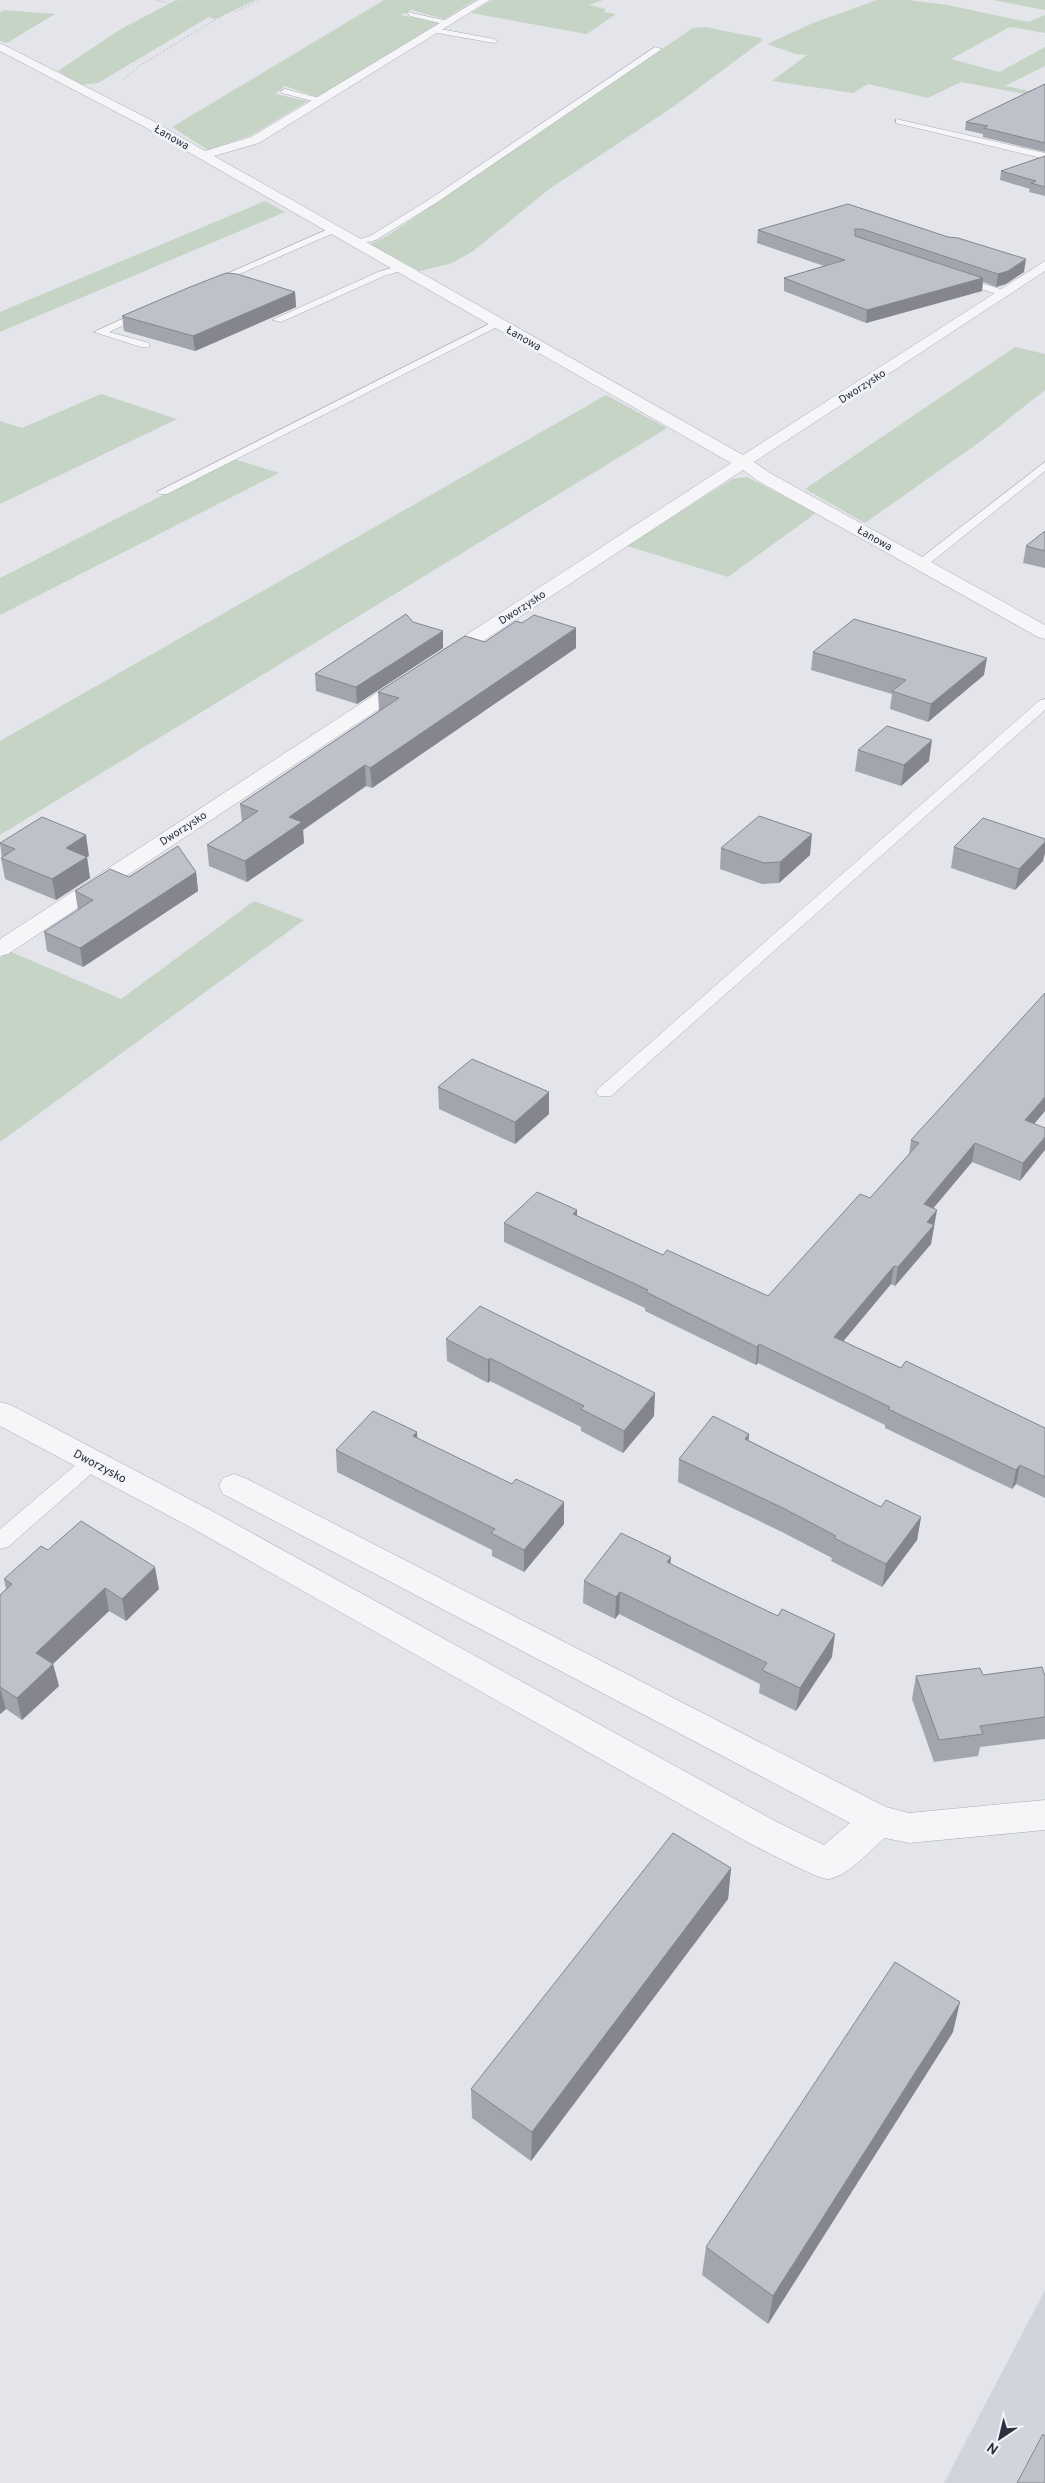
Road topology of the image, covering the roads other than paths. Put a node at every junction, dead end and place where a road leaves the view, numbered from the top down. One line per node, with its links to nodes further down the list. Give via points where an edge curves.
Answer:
1 (485, 0): 3 (street)
2 (410, 14): 3 (lane)
3 (448, 23): 4 (street)
4 (435, 30): 5 (lane); 9 (street)
5 (494, 41)
6 (0, 47): 11 (street, Łanowa)
7 (658, 49): 14 (lane, via 433,201 373,238)
8 (285, 91): 9 (lane)
9 (320, 101): 11 (street, via 255,140)
10 (899, 121): 12 (lane)
11 (204, 156): 13 (street, Łanowa)
12 (1045, 156)
13 (334, 230): 14 (street, Łanowa); 18 (lane)
14 (355, 242): 16 (street, Łanowa)
15 (1045, 265): 19 (street, Dworzysko)
16 (401, 268): 21 (lane); 22 (street, Łanowa)
17 (950, 276): 19 (lane)
18 (199, 288)
19 (1004, 293): 24 (street, Dworzysko)
20 (154, 308): 23 (lane, via 99,332)
21 (277, 320)
22 (497, 323): 24 (street, Łanowa); 26 (lane)
23 (145, 345)
24 (744, 463): 27 (street, Łanowa); 30 (street, Dworzysko)
25 (1045, 465): 27 (lane)
26 (163, 492)
27 (922, 564): 28 (street, Łanowa)
28 (1045, 633)
29 (1045, 703): 31 (lane)
30 (0, 949)
31 (605, 1092)
32 (0, 1413): 33 (street, Dworzysko)
33 (92, 1462): 35 (lane); 37 (street, Dworzysko, via 201,1519 753,1827 827,1864)
34 (234, 1486): 37 (street)
35 (0, 1541)
36 (1045, 1815): 37 (street, via 909,1828)
37 (879, 1821)

